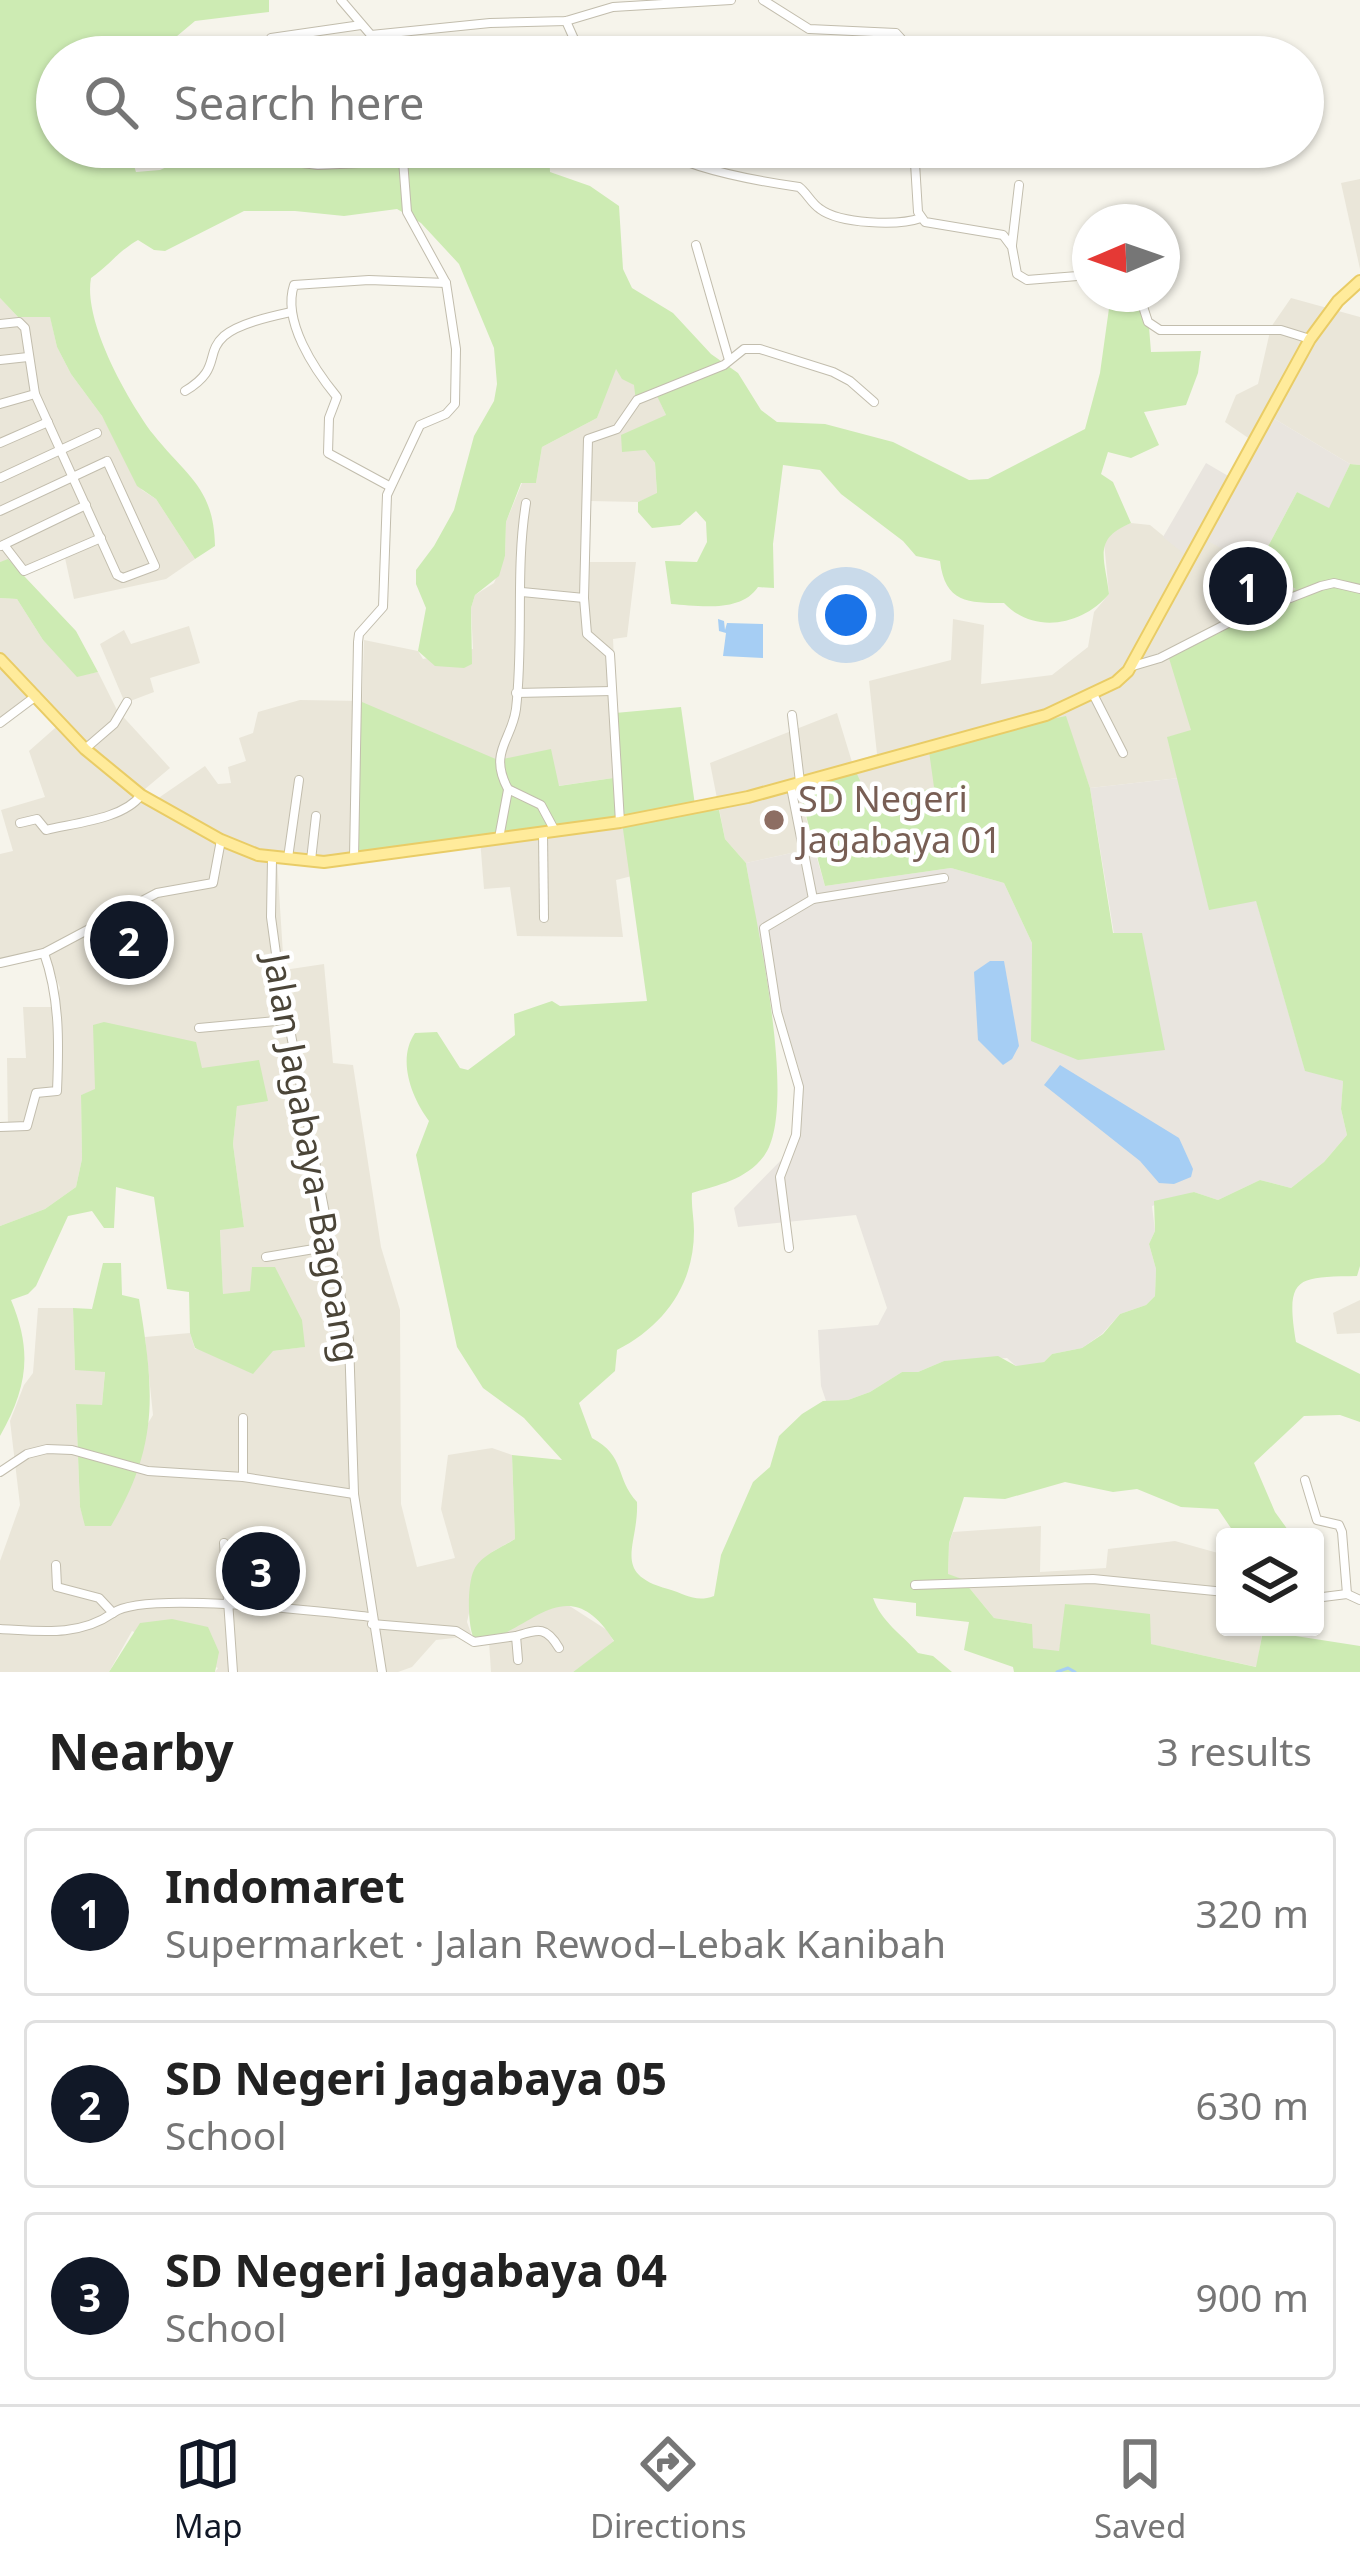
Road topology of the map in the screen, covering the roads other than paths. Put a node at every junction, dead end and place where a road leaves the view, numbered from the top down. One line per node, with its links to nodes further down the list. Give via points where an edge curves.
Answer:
1 (340, 0): 5 (street)
2 (731, 0): 4 (street, via 613,8)
3 (763, 0): 9 (street, via 809,29)
4 (566, 21): 6 (street); 8 (street)
5 (362, 25): 6 (street); 7 (street)
6 (371, 35)
7 (285, 36)
8 (573, 36)
9 (899, 36)
10 (404, 168): 19 (street, via 407,212)
11 (715, 168): 14 (street, via 799,187 833,215 890,224)
12 (916, 168): 14 (street)
13 (1018, 185): 16 (street)
14 (921, 218): 16 (street, via 996,231)
15 (696, 245): 26 (street)
16 (1012, 247): 17 (street, via 1021,278)
17 (1072, 275)
18 (1360, 281): 23 (main road)
19 (446, 283): 20 (street, via 294,285); 37 (street, via 455,404 420,425)
20 (291, 312): 27 (street, via 227,333 206,376); 37 (street, via 337,397 328,453)
21 (1145, 312): 23 (street, via 1160,330 1280,331)
22 (0, 324): 24 (street, via 22,324)
23 (1310, 339): 47 (main road)
24 (29, 357): 25 (street); 28 (street)
25 (0, 360)
26 (729, 360): 29 (street, via 751,348 798,360 850,381); 45 (street, via 637,400 617,429 588,440)
27 (184, 392)
28 (35, 394): 30 (street); 31 (street)
29 (874, 402)
30 (0, 404)
31 (48, 422): 33 (street); 34 (street)
32 (98, 433): 34 (street)
33 (0, 443)
34 (61, 450): 35 (street); 36 (street)
35 (73, 476): 39 (street); 40 (street); 41 (street, via 111,463 155,566 120,577)
36 (0, 478)
37 (389, 486): 68 (street, via 383,607 358,642)
38 (526, 503): 44 (street)
39 (86, 506): 41 (street); 42 (street)
40 (0, 511)
41 (101, 538): 42 (street, via 24,571)
42 (2, 546)
43 (1360, 589): 47 (street, via 1321,586)
44 (522, 592): 45 (street); 49 (street)
45 (584, 598): 48 (street, via 587,634 610,654)
46 (2, 666): 51 (main road)
47 (1133, 666): 50 (main road)
48 (612, 691): 49 (street); 63 (street)
49 (516, 693): 59 (street, via 501,746)
50 (1093, 694): 56 (street); 58 (main road, via 1030,720)
51 (36, 697): 54 (street); 55 (main road)
52 (127, 702): 55 (street)
53 (792, 715): 58 (street)
54 (0, 723)
55 (85, 749): 60 (main road)
56 (1123, 753)
57 (299, 780): 69 (street)
58 (796, 785): 63 (main road); 72 (street)
59 (508, 789): 64 (street, via 541,805); 65 (street)
60 (141, 795): 62 (street, via 120,810 46,830 38,819); 66 (main road)
61 (316, 816): 70 (street)
62 (20, 823)
63 (620, 823): 64 (main road)
64 (549, 831): 65 (main road); 73 (street)
65 (499, 838): 68 (main road)
66 (221, 840): 67 (main road); 74 (street, via 213,884 157,893)
67 (272, 859): 69 (main road); 76 (street, Jalan Jagabaya–Bagoang)
68 (354, 859): 70 (main road)
69 (288, 860): 70 (main road)
70 (310, 862)
71 (944, 878): 72 (street)
72 (813, 899): 80 (street, via 764,928 799,1087 796,1136 780,1177)
73 (544, 918)
74 (44, 952): 75 (street); 78 (street, via 55,988 57,1091 36,1093 27,1126)
75 (0, 962)
76 (287, 1020): 77 (street); 79 (street, Jalan Jagabaya–Bagoang)
77 (200, 1028)
78 (0, 1127)
79 (332, 1246): 81 (street); 86 (street, Jalan Jagabaya–Bagoang, via 350,1356)
80 (789, 1248)
81 (266, 1257)
82 (243, 1418): 84 (street)
83 (0, 1472): 84 (street, via 46,1449 148,1471)
84 (244, 1477): 86 (street)
85 (1304, 1480): 91 (street, via 1317,1520 1342,1532)
86 (354, 1494): 96 (street, Jalan Jagabaya–Bagoang)
87 (224, 1543): 94 (street)
88 (56, 1565): 95 (street, via 57,1587 99,1598)
89 (915, 1585): 90 (street, via 1094,1579)
90 (1216, 1591)
91 (1347, 1594): 92 (street); 93 (street)
92 (1324, 1597)
93 (1360, 1600)
94 (227, 1606): 95 (street, via 138,1605); 96 (street); 101 (street)
95 (112, 1613): 97 (street, via 60,1632)
96 (371, 1621): 98 (street, via 456,1631 474,1642); 102 (street, Jalan Jagabaya–Bagoang)
97 (0, 1629)
98 (516, 1636): 99 (street, via 543,1629); 100 (street)
99 (559, 1648)
100 (518, 1660)
101 (233, 1672)
102 (382, 1672)

